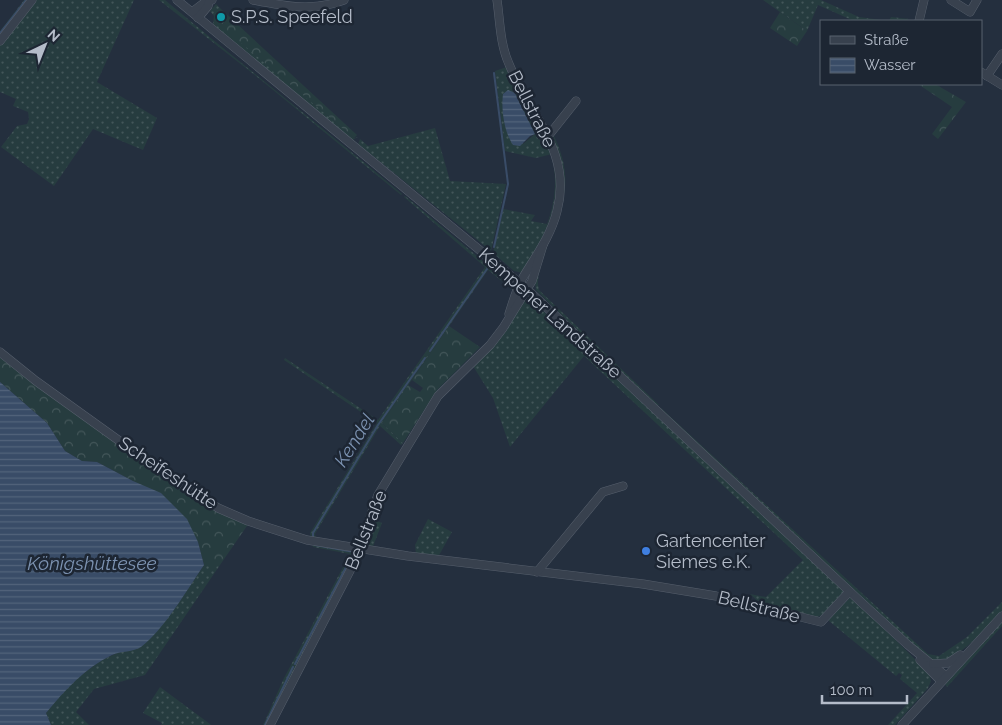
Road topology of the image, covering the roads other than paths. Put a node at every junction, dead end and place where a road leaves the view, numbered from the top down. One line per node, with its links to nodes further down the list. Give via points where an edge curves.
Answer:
1 (32, 0): 12 (street)
2 (177, 0): 10 (street, Kempener Landstraße)
3 (253, 0): 4 (street, via 306,8 328,6)
4 (344, 0)
5 (497, 0): 17 (street, Bellstraße, via 509,64)
6 (924, 0): 11 (street)
7 (951, 0): 8 (street, via 970,12)
8 (977, 0)
9 (210, 1): 10 (street)
10 (195, 15): 19 (street, Kempener Landstraße)
11 (919, 20)
12 (0, 41)
13 (1002, 54): 14 (street)
14 (984, 74): 15 (street)
15 (1002, 85)
16 (576, 101): 17 (street)
17 (549, 135): 18 (street, Bellstraße, via 561,183 557,212)
18 (543, 245): 19 (street, Bellstraße); 20 (street, Bellstraße)
19 (520, 283): 20 (street, Kempener Landstraße); 21 (street, Bellstraße)
20 (528, 290): 21 (street, Bellstraße); 27 (street, Kempener Landstraße)
21 (504, 328): 24 (street, Bellstraße, via 438,396 378,495)
22 (0, 352): 24 (street, Scheifeshütte, via 36,381 218,508 307,540)
23 (623, 486): 26 (street, via 602,492)
24 (358, 548): 25 (street, Scheifeshütte); 33 (street, Bellstraße, via 339,594)
25 (368, 550): 26 (street, Bellstraße)
26 (537, 572): 27 (street, Bellstraße, via 716,596 821,622)
27 (849, 592): 30 (street, Kempener Landstraße)
28 (1002, 616): 29 (street)
29 (975, 643): 31 (street, via 955,659); 32 (street)
30 (908, 645): 31 (street, Kempener Landstraße); 32 (street, Kempener Landstraße)
31 (933, 664): 32 (street, Kempener Landstraße)
32 (943, 678): 34 (street)
33 (270, 725)
34 (902, 725)

